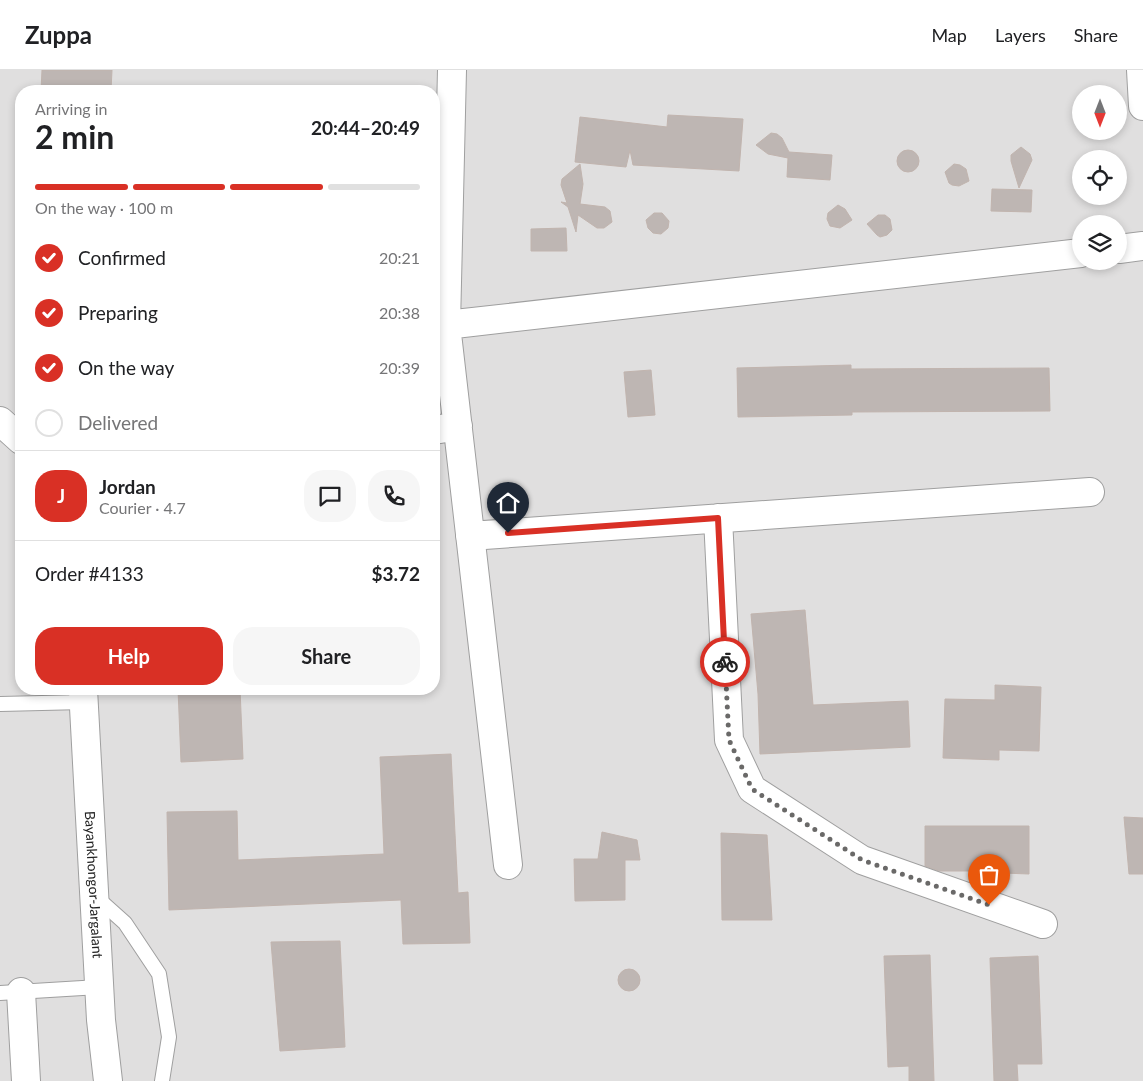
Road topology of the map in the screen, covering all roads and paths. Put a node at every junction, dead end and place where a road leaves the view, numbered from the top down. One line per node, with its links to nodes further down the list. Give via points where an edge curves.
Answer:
1 (452, 70): 7 (street)
2 (1141, 70): 3 (street)
3 (1143, 106)
4 (1143, 246): 5 (street)
5 (1127, 248)
6 (1072, 254): 7 (street)
7 (446, 325): 9 (street)
8 (0, 421): 10 (street)
9 (446, 428): 13 (street)
10 (15, 435)
11 (1090, 492): 12 (street)
12 (718, 518): 13 (street); 18 (street, via 729,740 752,789 862,860)
13 (470, 536): 16 (street)
14 (84, 696): 15 (lane); 17 (street, Bayankhongor-Jargalant)
15 (0, 704)
16 (508, 865)
17 (94, 896): 19 (street, Bayankhongor-Jargalant); 23 (lane, via 125,923 159,974 169,1037)
18 (1043, 924)
19 (99, 987): 20 (lane); 22 (street, Bayankhongor-Jargalant)
20 (11, 993): 21 (street)
21 (26, 1081)
22 (108, 1081)
23 (162, 1081)

